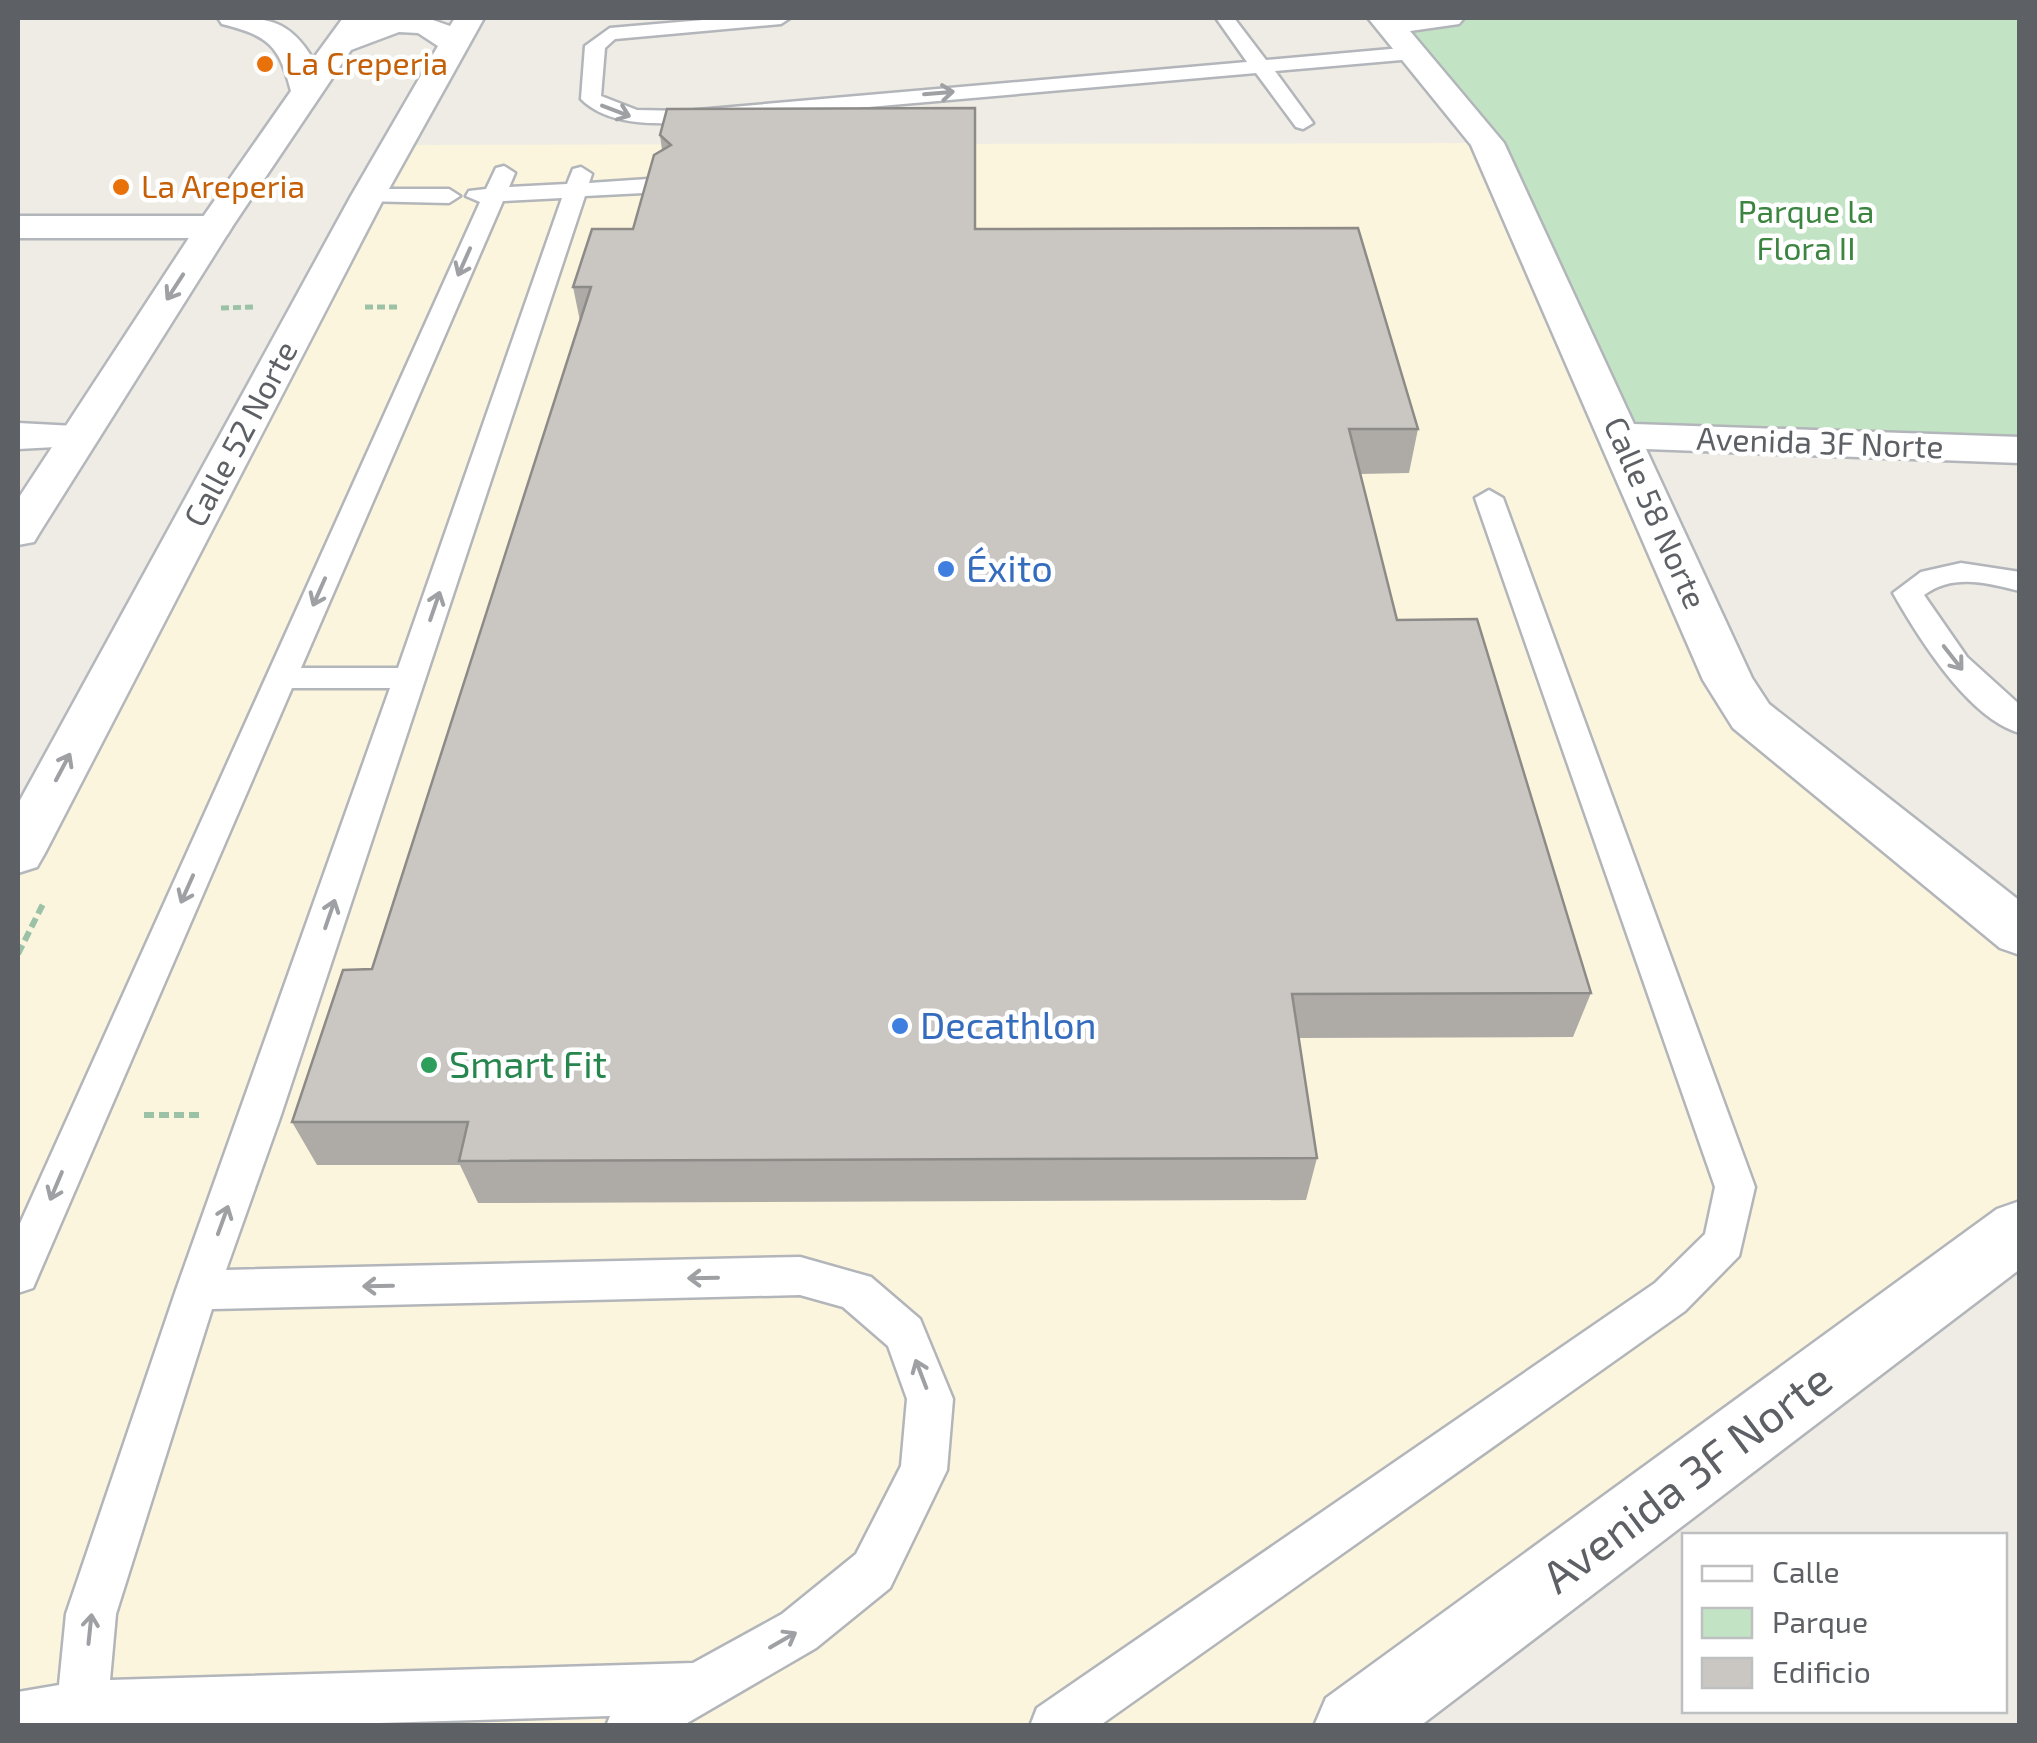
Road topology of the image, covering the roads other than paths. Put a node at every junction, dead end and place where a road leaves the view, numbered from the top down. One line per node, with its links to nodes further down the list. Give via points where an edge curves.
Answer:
1 (232, 18): 10 (main road, via 273,32 294,48)
2 (782, 18): 9 (lane, one-way to 9, via 610,34 595,46 591,99 636,118 686,116)
3 (1225, 18): 9 (lane)
4 (1450, 18): 5 (main road)
5 (1386, 20): 8 (main road, Calle 58 Norte)
6 (351, 32): 7 (main road, via 398,23); 10 (main road)
7 (455, 32): 15 (main road, Calle 52 Norte)
8 (1413, 52): 9 (lane); 20 (main road, Calle 58 Norte, via 1486,143)
9 (1260, 63): 11 (lane)
10 (306, 89): 17 (main road)
11 (1303, 123)
12 (665, 181): 13 (lane)
13 (578, 183): 25 (lane, one-way to 25, via 490,184); 26 (lane, one-way to 13)
14 (447, 184): 15 (lane)
15 (375, 185): 28 (main road, Calle 52 Norte, one-way to 15)
16 (18, 226): 17 (main road)
17 (214, 227): 19 (main road, one-way to 19)
18 (18, 436): 19 (main road)
19 (79, 436): 23 (main road)
20 (1622, 436): 21 (main road, Avenida 3F Norte); 29 (main road, Calle 58 Norte, via 1728,680 1751,716)
21 (2020, 450)
22 (1488, 498): 37 (lane, via 1736,1187 1724,1243 1670,1296)
23 (18, 532)
24 (2020, 582): 27 (lane, one-way to 27, via 1937,574 1908,593 1968,678)
25 (281, 678): 26 (lane); 31 (lane, one-way to 31)
26 (411, 678): 32 (lane, one-way to 26)
27 (2020, 722)
28 (18, 853)
29 (2020, 933)
30 (2020, 1230): 38 (main road, Avenida 3F Norte)
31 (18, 1274)
32 (197, 1290): 33 (lane, one-way to 32, via 798,1631 872,1571 924,1470 930,1398 912,1349 905,1333 856,1292 800,1276); 34 (lane, one-way to 32, via 91,1614)
33 (698, 1688): 34 (lane); 36 (lane)
34 (84, 1716): 35 (lane)
35 (18, 1717)
36 (631, 1726)
37 (1055, 1726)
38 (1354, 1726)

